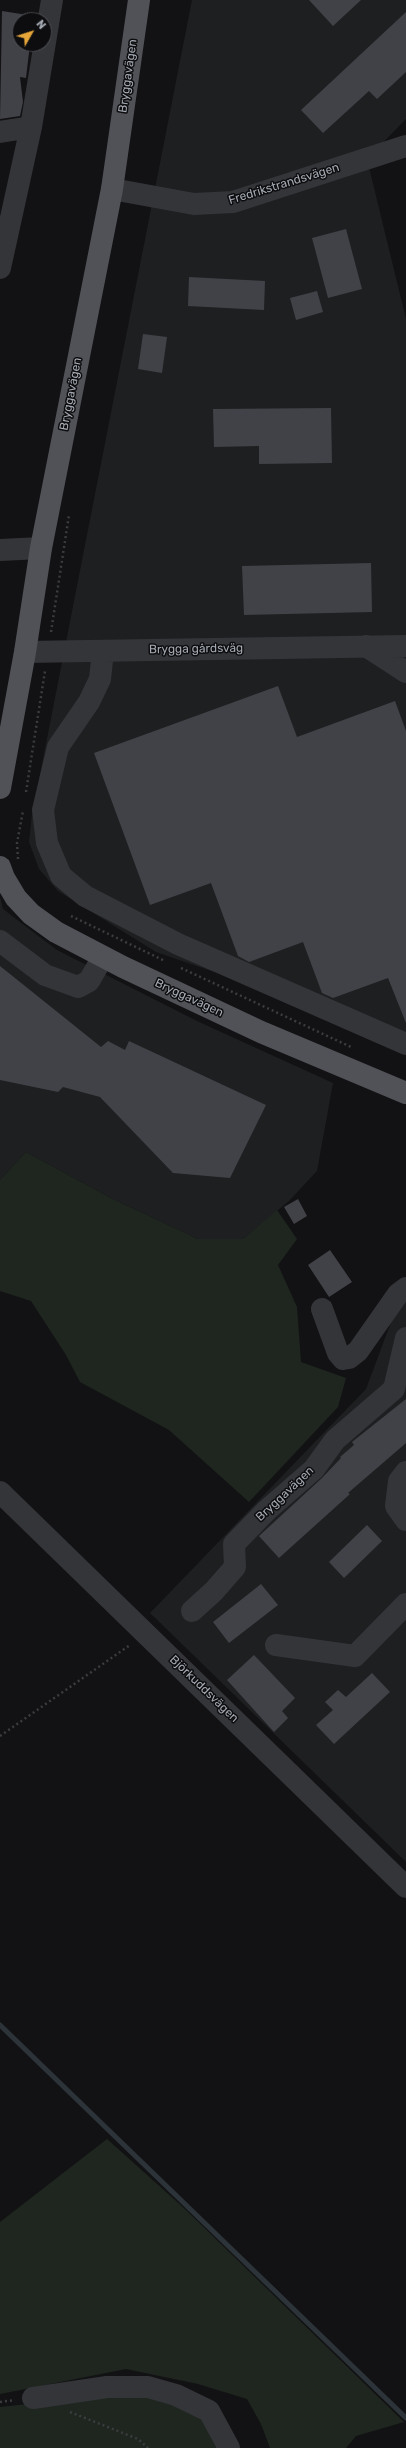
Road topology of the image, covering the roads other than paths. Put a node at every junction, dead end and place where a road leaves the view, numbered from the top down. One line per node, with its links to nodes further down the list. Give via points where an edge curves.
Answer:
1 (52, 0): 3 (street)
2 (139, 0): 6 (main road, Bryggavägen)
3 (30, 127): 4 (street); 7 (street)
4 (0, 132)
5 (406, 146): 6 (street, Fredrikstrandsvägen, via 233,202 194,204)
6 (112, 189): 9 (main road, Bryggavägen)
7 (6, 202): 8 (street)
8 (0, 268)
9 (41, 548): 10 (street); 14 (main road, Bryggavägen)
10 (0, 550)
11 (366, 646): 12 (street, Brygga gårdsväg); 13 (street, Brygga gårdsväg); 15 (street)
12 (406, 646)
13 (103, 651): 14 (street, Brygga gårdsväg); 20 (street, via 100,679 89,702 58,747 43,810 47,843 61,876 85,896 178,944)
14 (25, 652): 16 (main road, Bryggavägen)
15 (406, 672)
16 (0, 788)
17 (9, 865): 19 (main road, Bryggavägen, via 13,894 31,914 56,932)
18 (0, 941): 19 (street, via 45,975 78,986 89,980)
19 (103, 957): 21 (main road, Bryggavägen, via 261,1032)
20 (406, 1044)
21 (406, 1093)
22 (406, 1288): 23 (street, via 398,1294 358,1351 349,1358 343,1359 338,1353)
23 (322, 1309)
24 (406, 1338): 29 (street, Bryggavägen, via 394,1389 336,1440 314,1469 267,1510 234,1544 235,1567)
25 (406, 1472): 27 (street, via 399,1481 396,1506)
26 (0, 1492): 31 (street, Björkuddsvägen)
27 (406, 1520)
28 (406, 1604): 30 (street, via 355,1656)
29 (192, 1611)
30 (276, 1645)
31 (406, 1887)
32 (33, 2398): 33 (street, via 107,2387 148,2387 176,2395 209,2411)
33 (229, 2448)

